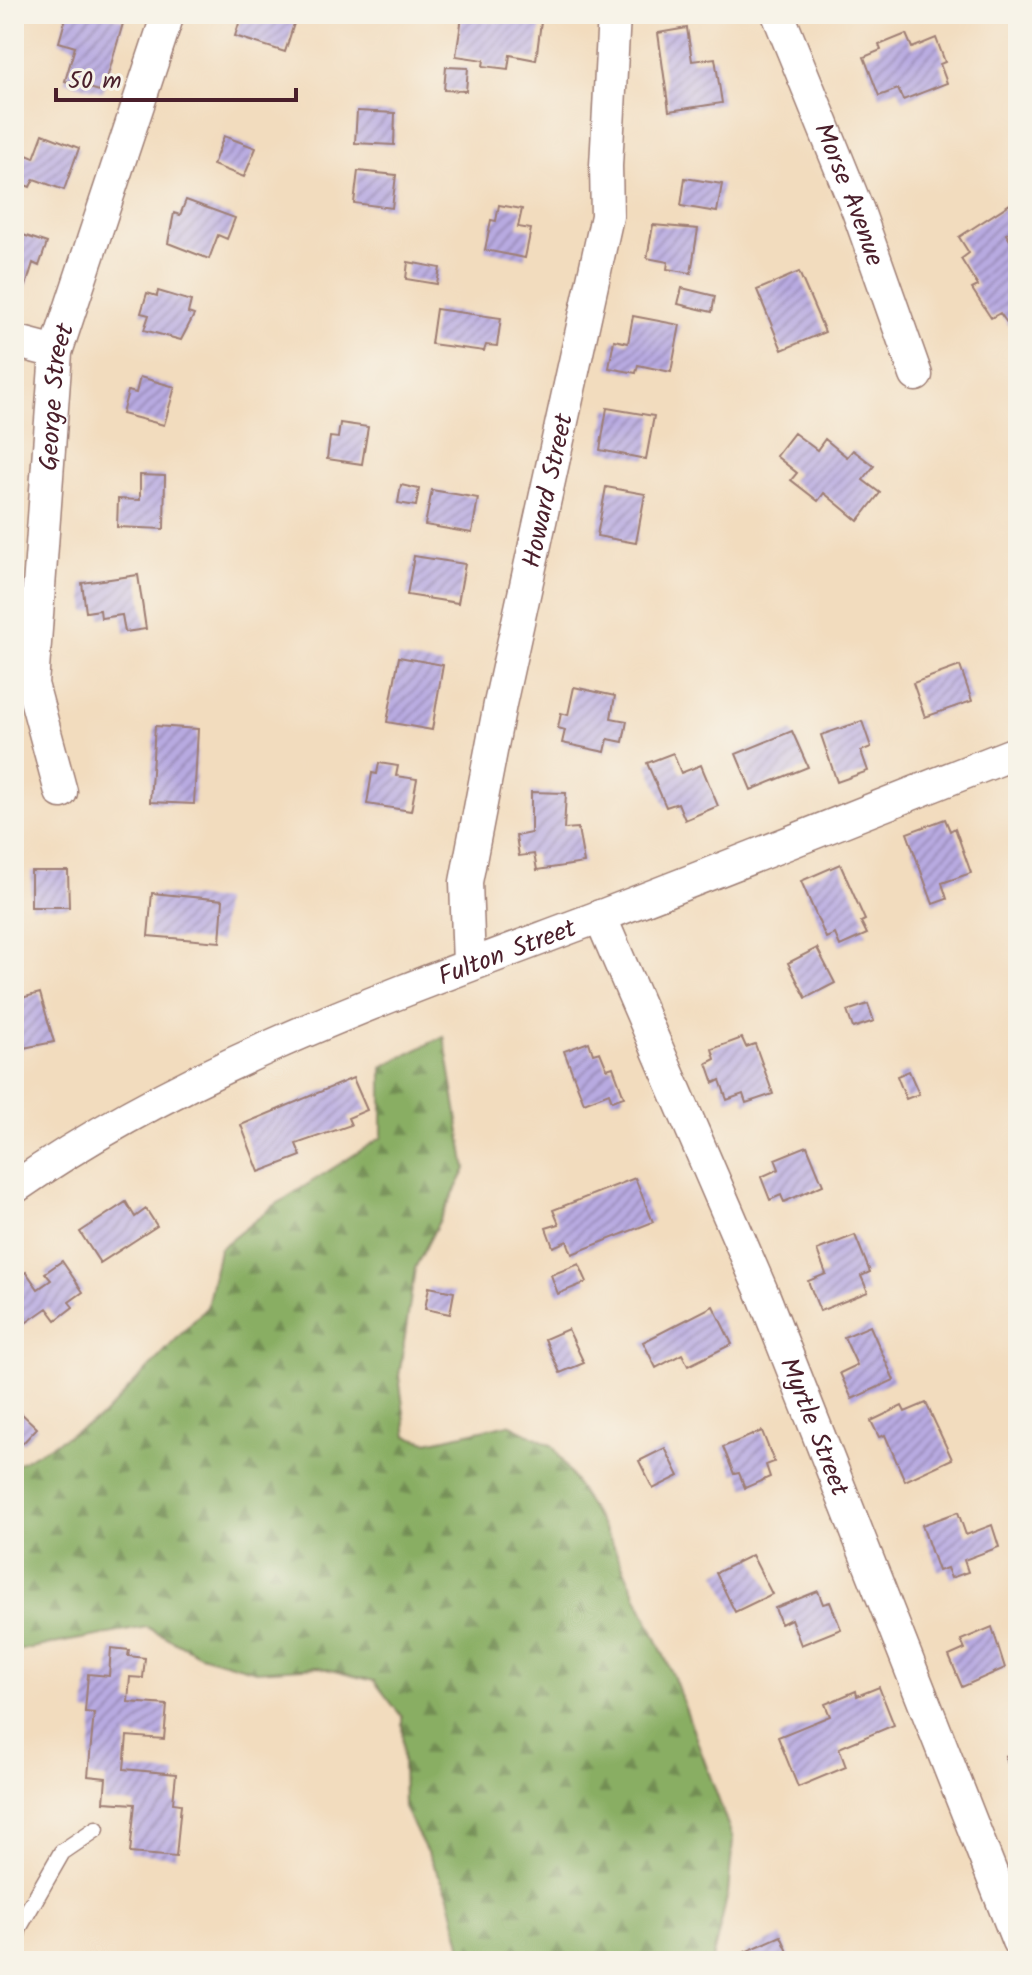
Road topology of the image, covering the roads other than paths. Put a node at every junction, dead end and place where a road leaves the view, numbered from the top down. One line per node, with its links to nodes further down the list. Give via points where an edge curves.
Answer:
1 (168, 14): 5 (street, George Street)
2 (614, 14): 10 (street, Howard Street, via 607,216 466,882)
3 (778, 14): 6 (street, Morse Avenue, via 858,211)
4 (14, 341): 5 (street)
5 (56, 352): 8 (street, George Street, via 32,684)
6 (916, 375)
7 (1018, 752): 9 (street, Fulton Street)
8 (61, 792)
9 (600, 916): 10 (street, Fulton Street); 13 (street, Myrtle Street, via 765,1299)
10 (469, 964): 11 (street, Fulton Street, via 188,1084)
11 (14, 1188)
12 (96, 1829): 14 (lane, via 62,1852)
13 (1018, 1941)
14 (14, 1945)

